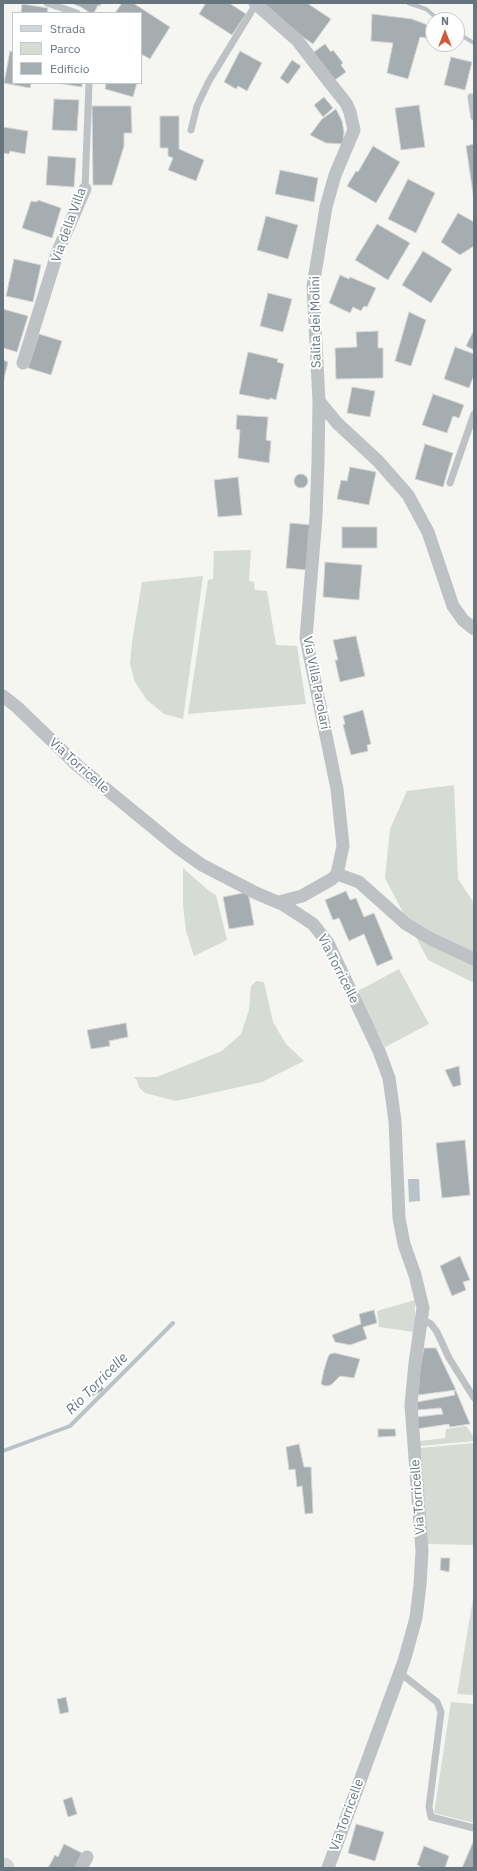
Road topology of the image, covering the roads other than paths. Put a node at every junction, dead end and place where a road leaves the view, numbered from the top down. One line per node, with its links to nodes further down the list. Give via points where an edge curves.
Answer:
1 (47, 3): 3 (lane)
2 (255, 3): 7 (lane, Salita dei Molini, via 209,81 197,106); 10 (street, Salita dei Molini, via 296,40 346,103 354,130 335,175 326,207 313,286)
3 (74, 12)
4 (89, 84): 8 (lane, Via della Villa)
5 (471, 97): 6 (lane)
6 (474, 117)
7 (191, 130)
8 (85, 189): 9 (street, Via della Villa, via 58,251)
9 (23, 363)
10 (319, 401): 13 (street, via 337,423 378,461 408,495 428,532 453,606 463,620); 15 (street, Via Villa Parolari, via 316,517 306,638 337,790 343,846)
11 (474, 414): 12 (lane)
12 (450, 483)
13 (474, 629)
14 (3, 696): 16 (street, Via Torricelle, via 78,766 178,848 202,865)
15 (337, 874): 16 (street, via 302,896); 17 (street, via 359,882 406,924 424,936)
16 (279, 902): 18 (street, Via Torricelle, via 313,924 328,943 386,1067 395,1111 399,1218 404,1244 422,1298)
17 (474, 959)
18 (422, 1320): 19 (lane, via 431,1324 437,1332 449,1358); 20 (street, Via Torricelle, via 412,1405 422,1551 420,1585 414,1626)
19 (474, 1398)
20 (400, 1673): 21 (lane, via 437,1702 441,1712 429,1807 431,1817); 22 (street, Via Torricelle)
21 (474, 1828)
22 (328, 1868)

